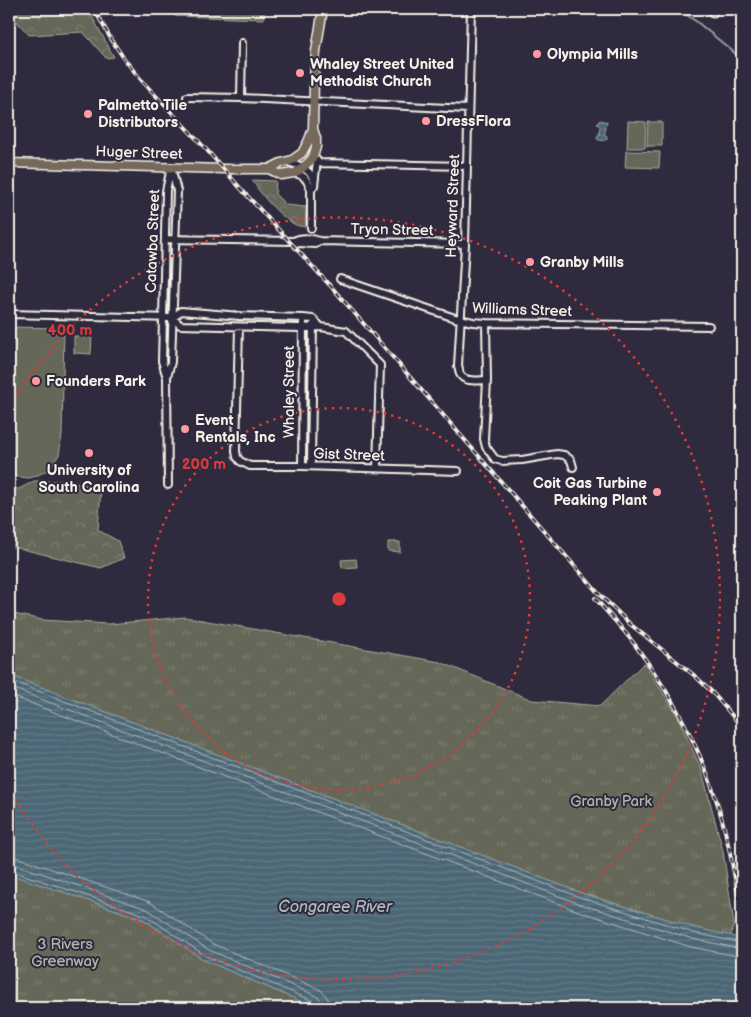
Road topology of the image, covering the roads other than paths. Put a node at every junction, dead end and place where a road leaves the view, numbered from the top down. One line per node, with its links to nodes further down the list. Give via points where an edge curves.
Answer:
1 (323, 9): 6 (main road)
2 (471, 9): 7 (street, Heyward Street)
3 (242, 43): 5 (street)
4 (187, 97): 5 (street)
5 (241, 98): 6 (street)
6 (313, 101): 7 (street); 8 (main road)
7 (468, 109): 13 (street, Heyward Street)
8 (313, 129): 9 (main road); 10 (main road, via 302,153)
9 (316, 147): 12 (street); 15 (main road, via 313,157)
10 (288, 162): 15 (street); 16 (main road)
11 (9, 163): 14 (main road, Huger Street)
12 (317, 163): 13 (street); 18 (street)
13 (467, 166): 23 (street, Heyward Street)
14 (171, 167): 16 (main road, Huger Street); 21 (street, Catawba Street, via 166,191); 22 (street, Catawba Street, via 177,191)
15 (304, 167): 17 (main road); 18 (street)
16 (269, 169): 17 (main road, via 281,174)
17 (294, 173): 19 (street, via 307,179)
18 (314, 180): 19 (street)
19 (311, 189): 20 (street)
20 (311, 228)
21 (165, 239): 22 (street, Tryon Street); 26 (street, Catawba Street)
22 (176, 239): 23 (street, Tryon Street, via 315,244 319,241); 27 (street, Catawba Street)
23 (465, 244): 29 (street, Heyward Street)
24 (340, 279): 29 (street, Williams Street)
25 (9, 314): 26 (street)
26 (163, 318): 27 (street); 35 (street, Catawba Street, via 162,362)
27 (173, 318): 28 (street, via 181,311); 32 (street, via 180,325); 35 (street, Catawba Street)
28 (303, 318): 33 (street, Whaley Street); 34 (street, via 313,319)
29 (461, 319): 30 (street, Williams Street); 36 (street, Heyward Street, via 460,374 470,380)
30 (486, 322): 31 (street, Williams Street); 36 (street)
31 (709, 326)
32 (239, 327): 33 (street); 37 (street, Gist Street, via 237,457 250,466)
33 (302, 328): 34 (street); 37 (street, Whaley Street)
34 (317, 328): 38 (street, Whaley Street); 40 (street, via 346,331 380,365)
35 (167, 378): 42 (street, Catawba Street)
36 (487, 380): 39 (street, via 484,439 495,460 522,460 557,454 571,460)
37 (302, 466): 38 (street, Gist Street)
38 (311, 466): 40 (street, Gist Street)
39 (573, 467)
40 (377, 468): 41 (street, Gist Street)
41 (458, 471)
42 (168, 485)

